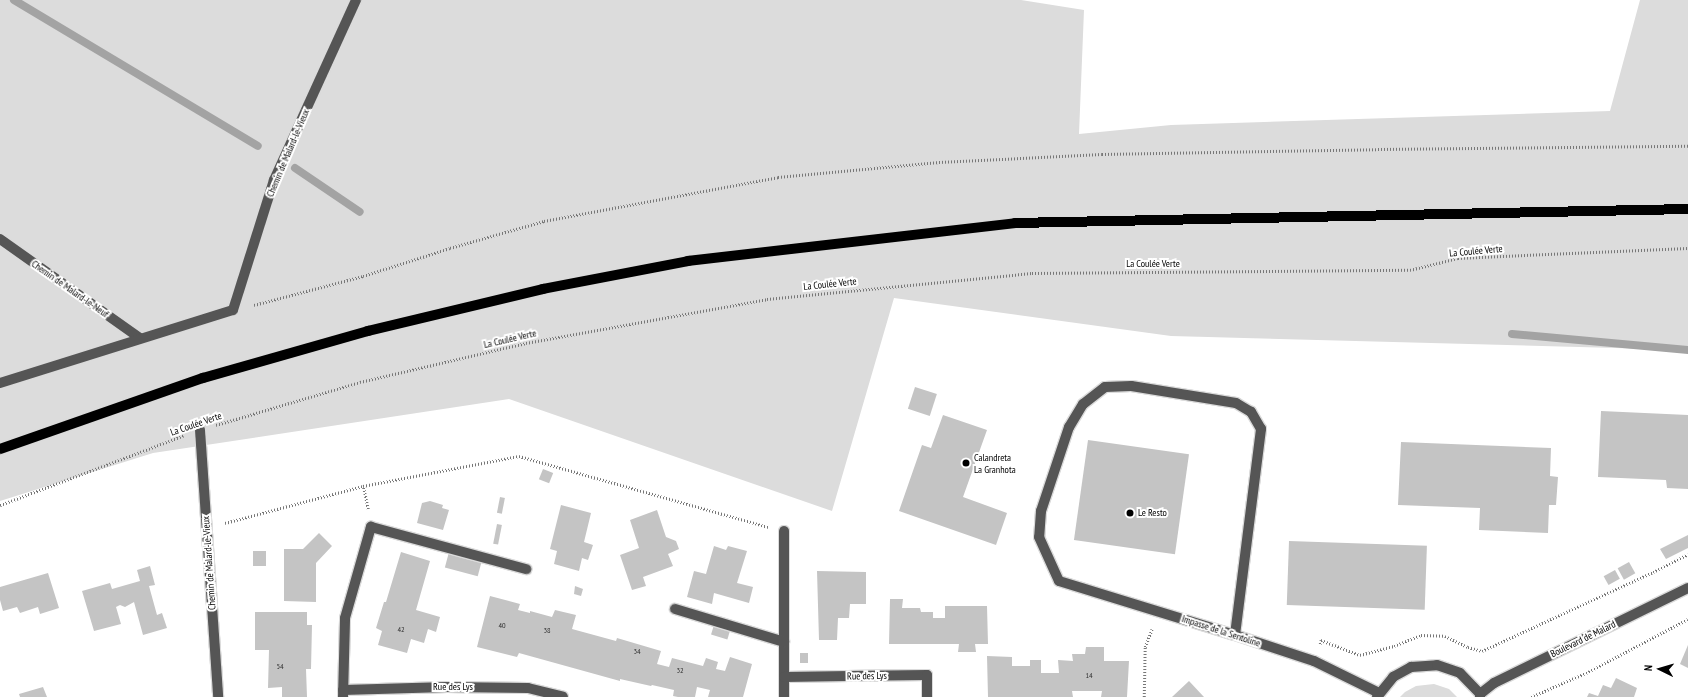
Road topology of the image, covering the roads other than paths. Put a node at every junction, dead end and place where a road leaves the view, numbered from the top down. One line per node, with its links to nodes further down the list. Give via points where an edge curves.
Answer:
1 (356, 0): 4 (street, Chemin de Malard-le-Vieux, via 274,180 233,310)
2 (1688, 209): 7 (main road, via 1015,223 688,261 543,289 368,331 203,378)
3 (0, 239): 4 (street, Chemin de Malard-le-Neuf)
4 (140, 338): 5 (street)
5 (0, 383)
6 (200, 430): 18 (street, Chemin de Malard-le-Vieux)
7 (0, 449)
8 (784, 531): 13 (street)
9 (526, 569): 15 (street, Rue des Lys, via 372,527 345,618)
10 (1688, 588): 17 (street, Boulevard de Malard, via 1494,683)
11 (675, 610): 13 (street)
12 (1235, 635): 12 (street, Impasse de la Sentoline, via 1059,580 1039,537 1041,511 1069,427 1083,404 1105,387 1131,386 1236,403 1251,412 1261,429); 16 (street, Impasse de la Sentoline, via 1314,661)
13 (784, 642): 14 (street)
14 (784, 677): 20 (street); 21 (street, Rue des Lys, via 927,676)
15 (343, 693): 19 (street, Rue des Lys, via 447,687 528,688)
16 (1378, 695): 17 (street, via 1393,677 1410,667 1437,665 1460,673)
17 (1480, 695)
18 (218, 697)
19 (563, 697)
20 (784, 697)
21 (927, 697)

